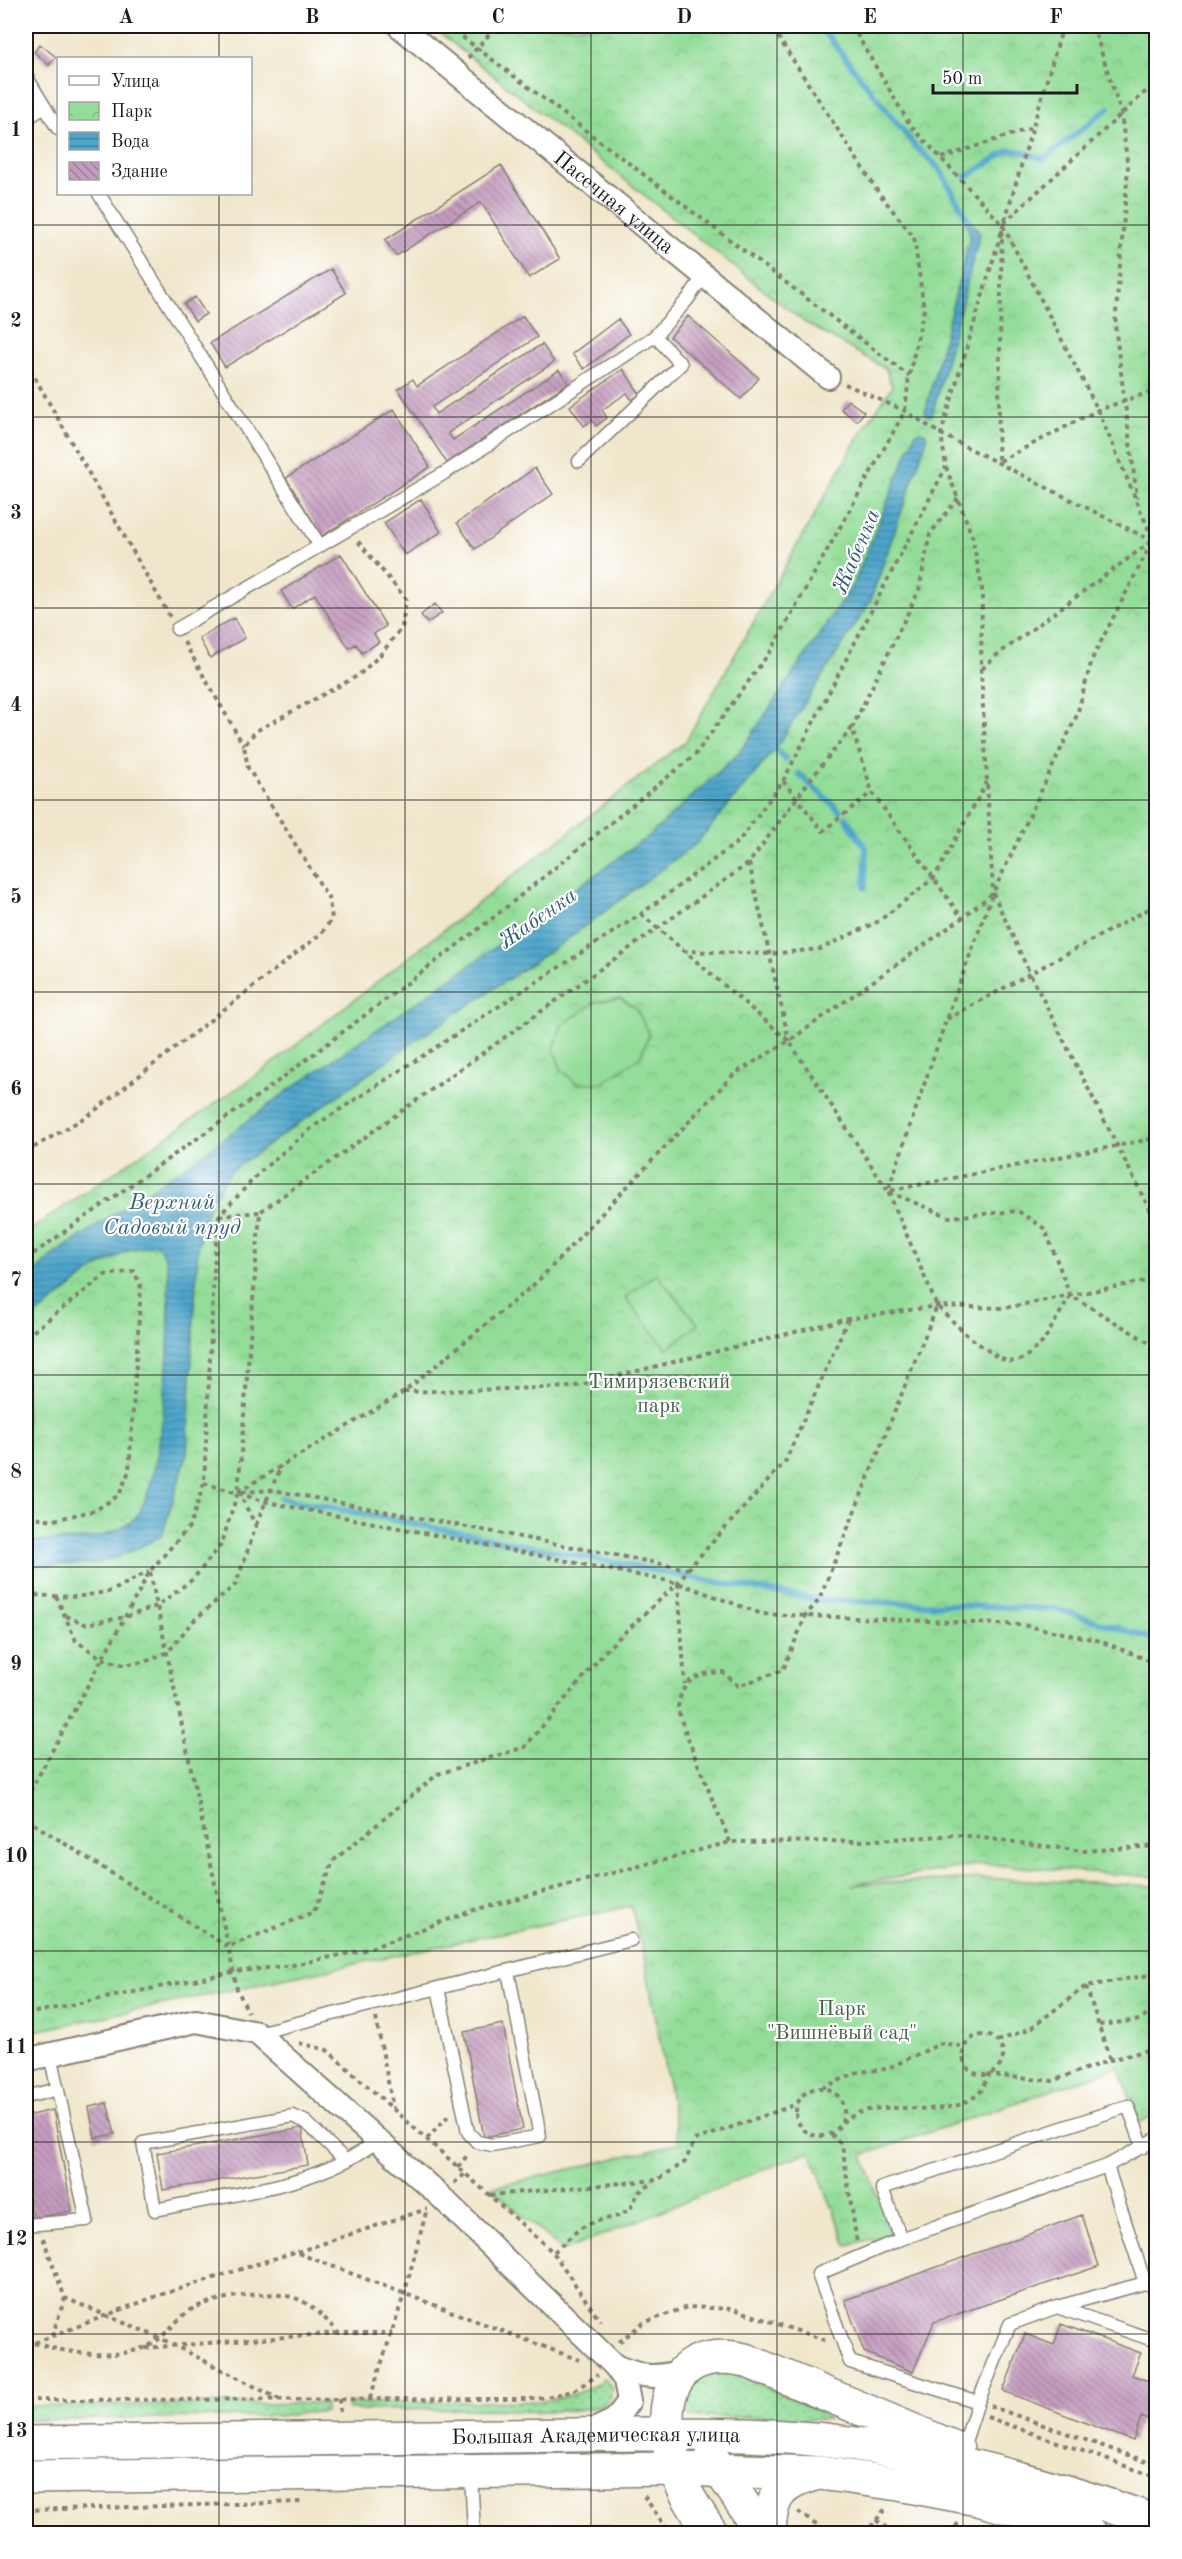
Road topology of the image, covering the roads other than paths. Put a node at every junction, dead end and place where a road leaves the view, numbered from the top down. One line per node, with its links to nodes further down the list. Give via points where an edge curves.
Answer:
1 (399, 26): 7 (street, Пасечная улица)
2 (26, 76): 3 (lane)
3 (45, 107): 4 (lane); 5 (lane)
4 (26, 119)
5 (57, 127)
6 (100, 195): 11 (lane)
7 (704, 275): 8 (lane); 9 (street, Пасечная улица)
8 (655, 336): 10 (lane, via 681,364); 11 (lane, via 443,474)
9 (828, 377)
10 (579, 461)
11 (320, 546): 12 (lane)
12 (177, 629)
13 (631, 1940): 14 (lane)
14 (508, 1971): 15 (lane); 15 (lane, via 540,2136 492,2145 477,2142 468,2132)
15 (438, 1988): 16 (lane)
16 (257, 2033): 17 (street, via 196,2021); 22 (street)
17 (50, 2055): 18 (street); 19 (lane)
18 (26, 2060)
19 (58, 2089): 20 (lane); 26 (lane, via 87,2220)
20 (26, 2097)
21 (1156, 2139): 23 (lane)
22 (377, 2141): 24 (lane); 31 (street, via 434,2203)
23 (1143, 2147): 25 (lane); 27 (lane, via 1128,2106 882,2188)
24 (346, 2161): 24 (lane, via 310,2178 155,2210 143,2143 293,2116 306,2122)
25 (1107, 2166): 27 (lane); 28 (lane)
26 (32, 2225)
27 (901, 2239): 33 (lane, via 818,2274 850,2362)
28 (1151, 2285): 29 (lane)
29 (1057, 2307): 30 (lane); 33 (lane, via 1010,2324)
30 (1156, 2341)
31 (610, 2366): 32 (street, via 648,2377); 35 (street, via 625,2380 629,2401 615,2420)
32 (686, 2370): 34 (main road, via 675,2381 667,2407); 37 (main road, via 716,2356 745,2360)
33 (976, 2408): 37 (lane)
34 (680, 2434): 35 (main road, Большая Академическая улица); 38 (main road); 39 (main road); 43 (main road, Большая Академическая улица, via 824,2440 968,2464)
35 (576, 2436): 36 (main road, Большая Академическая улица)
36 (26, 2443)
37 (962, 2451): 43 (main road)
38 (675, 2469): 39 (main road, Большая Академическая улица); 40 (main road, Большая Академическая улица); 46 (main road, via 688,2498)
39 (721, 2470): 41 (main road, Большая Академическая улица); 47 (main road)
40 (471, 2471): 42 (main road, Большая Академическая улица); 45 (lane)
41 (820, 2473): 48 (main road, via 796,2480 781,2490 770,2517); 49 (main road, Большая Академическая улица, via 978,2499)
42 (26, 2477)
43 (1034, 2480): 44 (main road, Большая Академическая улица)
44 (1156, 2522)
45 (474, 2534)
46 (712, 2534)
47 (763, 2534)
48 (769, 2534)
49 (1091, 2534)

